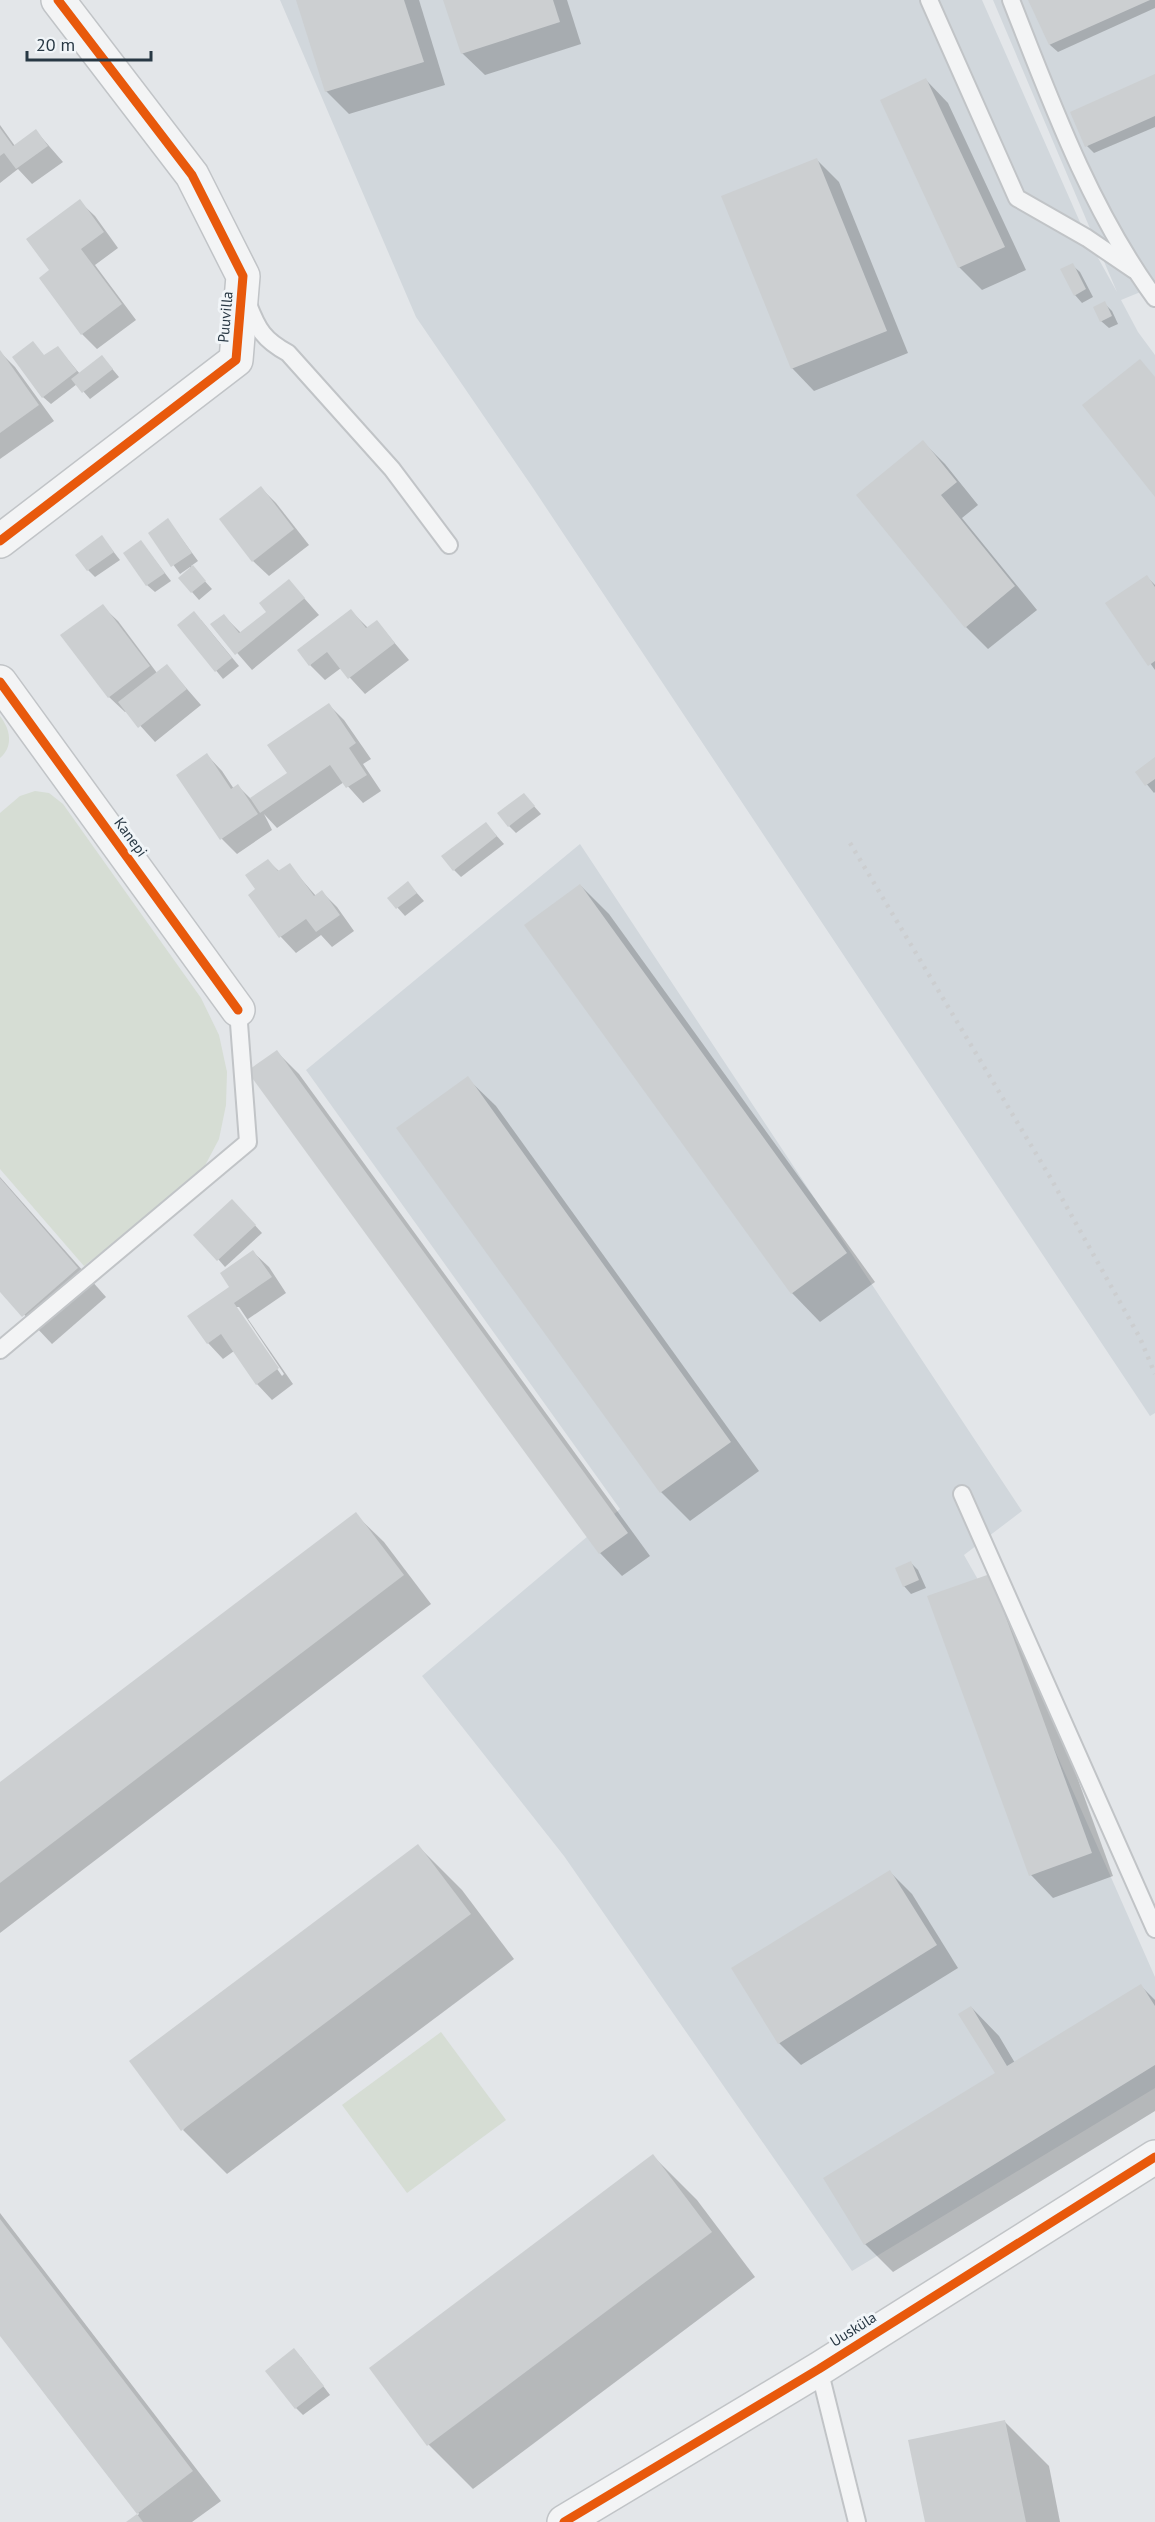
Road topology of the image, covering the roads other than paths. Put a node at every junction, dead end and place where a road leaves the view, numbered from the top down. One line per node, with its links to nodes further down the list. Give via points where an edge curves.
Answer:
1 (58, 0): 5 (street, Puuvilla, via 192,175 243,276)
2 (929, 0): 4 (lane, via 1017,198)
3 (1011, 0): 4 (lane, via 1092,193)
4 (1134, 270): 6 (lane)
5 (242, 290): 7 (street, Puuvilla, via 236,360); 8 (lane, via 255,324 268,342 288,353 392,469)
6 (1155, 298)
7 (0, 541)
8 (449, 545)
9 (0, 682): 10 (street, Kanepi)
10 (237, 1010): 11 (lane, via 248,1142)
11 (0, 1350)
12 (962, 1494): 13 (lane)
13 (1155, 1929)
14 (1155, 2157): 15 (street, Uusküla)
15 (819, 2368): 16 (street, Uusküla); 17 (lane)
16 (564, 2522)
17 (857, 2522)

